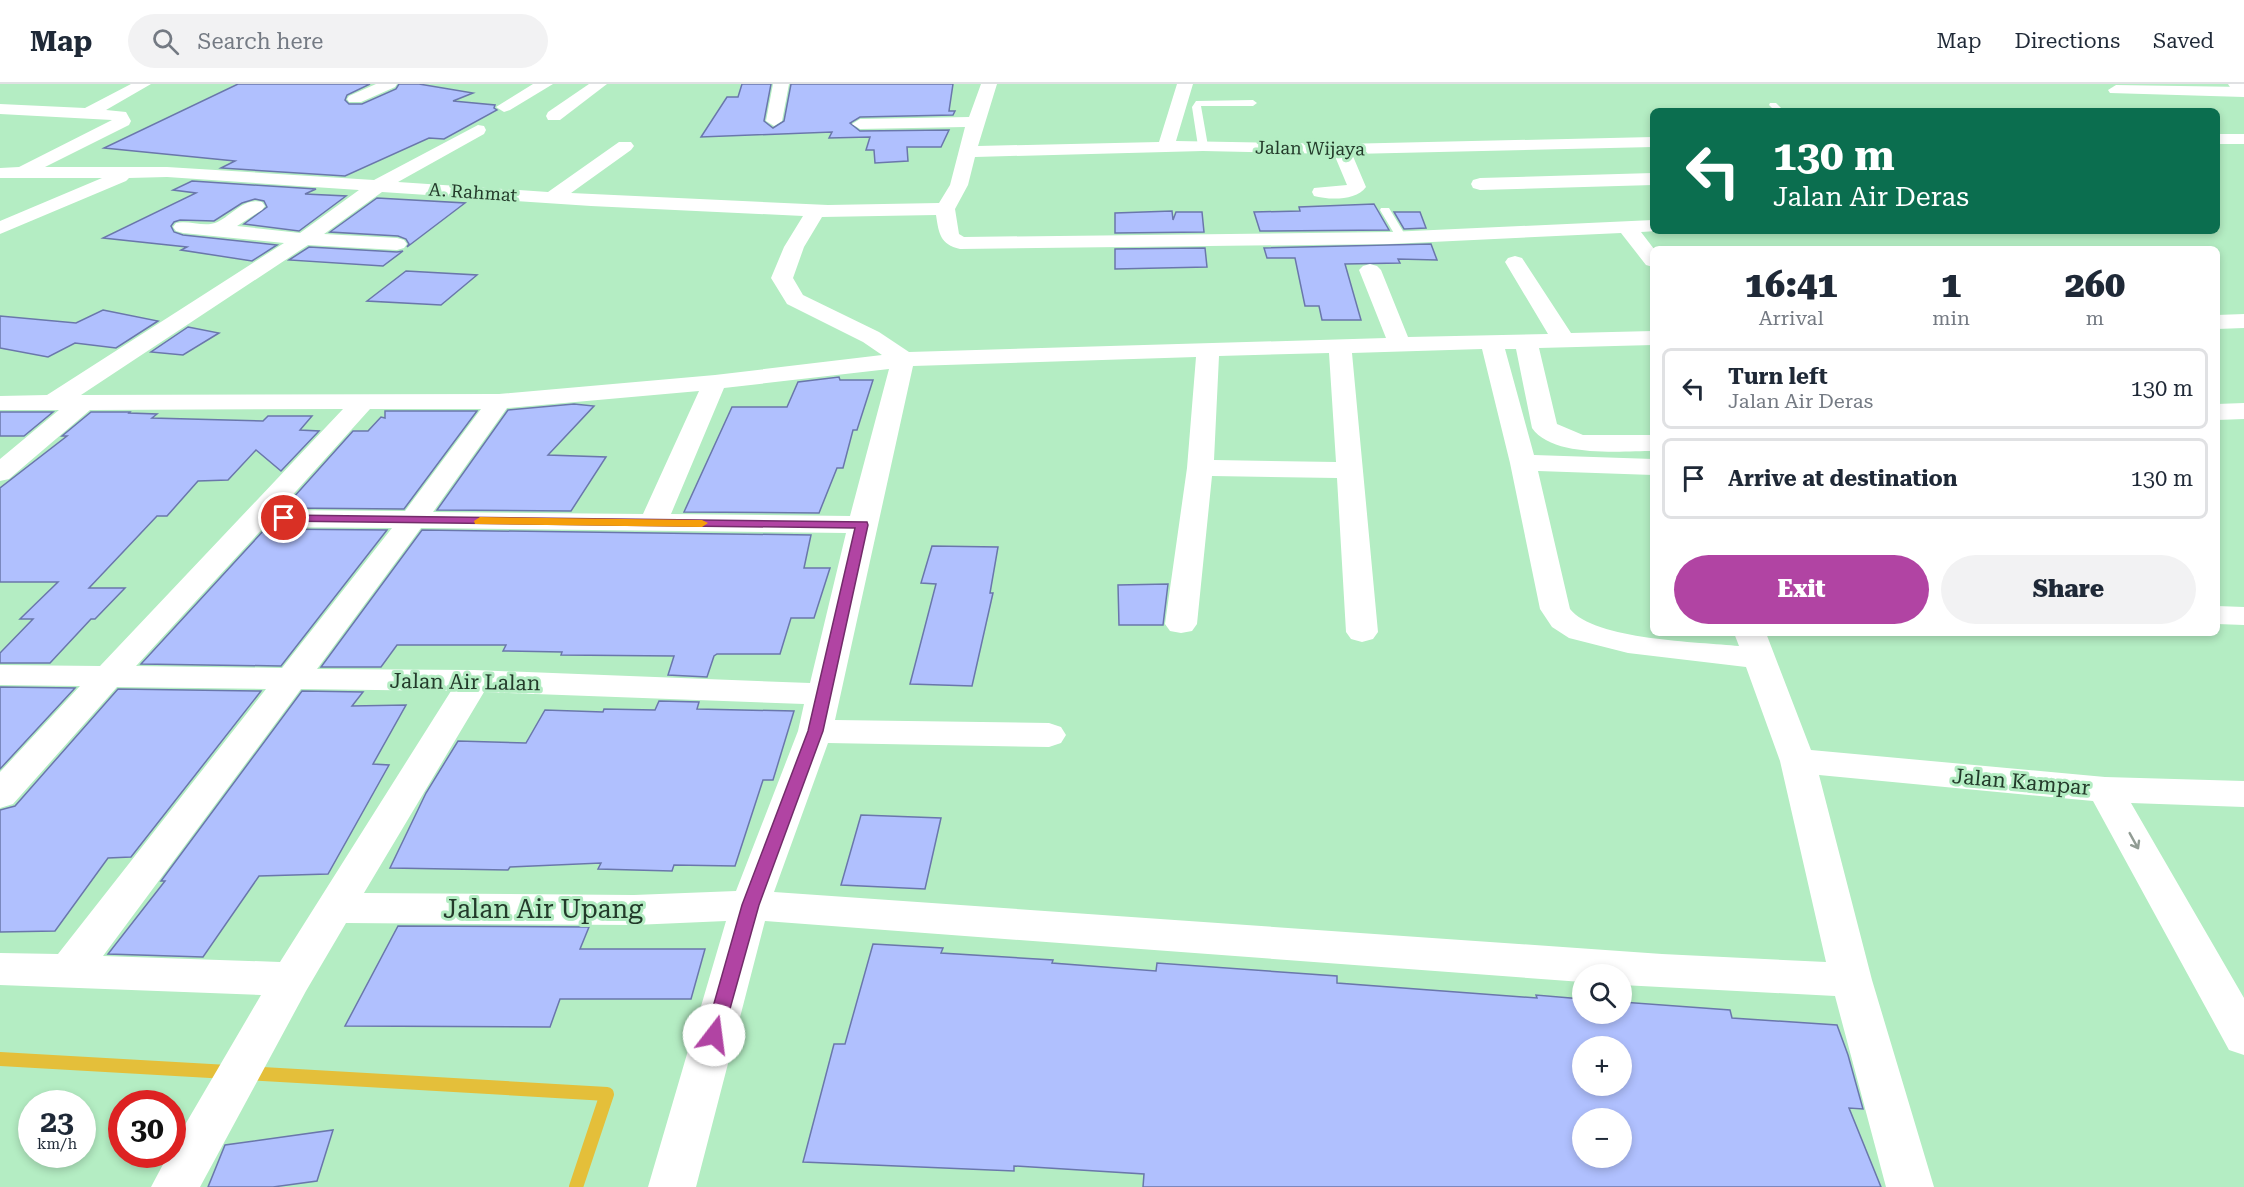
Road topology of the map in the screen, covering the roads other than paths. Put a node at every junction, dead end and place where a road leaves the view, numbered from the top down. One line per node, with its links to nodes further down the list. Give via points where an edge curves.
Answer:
1 (143, 84): 15 (street)
2 (389, 84): 11 (street)
3 (545, 84): 13 (street)
4 (599, 84): 16 (street)
5 (781, 84): 17 (street)
6 (989, 84): 18 (street)
7 (1185, 84): 26 (street)
8 (2236, 84): 10 (main road)
9 (2116, 90): 10 (street)
10 (2244, 90)
11 (355, 99)
12 (1254, 103): 25 (lane, via 1198,104)
13 (504, 108)
14 (0, 109): 15 (street)
15 (88, 113): 31 (street, via 120,116 123,121)
16 (554, 116)
17 (774, 121)
18 (975, 122): 19 (street); 28 (street)
19 (860, 124)
20 (478, 130): 34 (street)
21 (2220, 139): 22 (street)
22 (2244, 139)
23 (1650, 142): 27 (street, Jalan Wijaya)
24 (625, 146): 36 (street)
25 (1203, 146): 26 (street, Jalan Wijaya); 27 (street, Jalan Wijaya)
26 (1166, 147): 28 (street, Jalan Wijaya)
27 (1341, 149): 35 (street, via 1357,187 1345,192)
28 (967, 153): 38 (street, via 959,185)
29 (134, 171): 31 (street, A. Rahmat); 34 (street, A. Rahmat); 44 (street)
30 (0, 173): 31 (street, A. Rahmat)
31 (19, 173)
32 (1650, 179): 33 (street)
33 (1480, 184)
34 (379, 185): 36 (street, A. Rahmat); 47 (street)
35 (1321, 192)
36 (553, 197): 40 (street, A. Rahmat)
37 (255, 206): 45 (street)
38 (945, 209): 40 (street, A. Rahmat); 46 (street, via 949,237 966,244)
39 (1385, 210): 46 (lane)
40 (816, 211): 61 (street, via 794,247 782,278 795,299 871,337)
41 (1650, 226): 43 (street)
42 (183, 227): 45 (street)
43 (1626, 227): 46 (street); 49 (street)
44 (0, 228)
45 (216, 231): 47 (street)
46 (1402, 238)
47 (304, 239): 48 (street); 66 (street)
48 (397, 244)
49 (1650, 257)
50 (1515, 262): 55 (street)
51 (1370, 270): 58 (street)
52 (2244, 321): 53 (street)
53 (2220, 322)
54 (1650, 338): 55 (street)
55 (1563, 339): 56 (street)
56 (1526, 341): 57 (street); 70 (street, via 1545,428 1557,437 1573,441)
57 (1491, 343): 58 (street); 71 (street)
58 (1400, 345): 59 (street)
59 (1340, 347): 60 (street); 74 (street)
60 (1208, 350): 61 (street); 73 (street)
61 (903, 359): 62 (street); 79 (street)
62 (715, 382): 63 (street); 78 (street)
63 (499, 401): 64 (street); 77 (street)
64 (363, 402): 67 (street); 76 (street)
65 (0, 403): 66 (street)
66 (52, 403): 67 (street)
67 (83, 403): 75 (street)
68 (2244, 411): 69 (street)
69 (2220, 412)
70 (1650, 443)
71 (1522, 464): 72 (street); 84 (street, via 1555,609 1566,624 1624,643)
72 (1650, 467)
73 (1200, 468): 74 (street); 82 (street)
74 (1349, 470): 83 (street)
75 (0, 473)
76 (257, 518): 77 (street); 86 (street)
77 (412, 520): 78 (street); 87 (street)
78 (653, 523): 79 (street)
79 (862, 525): 89 (street)
80 (2220, 615): 81 (street)
81 (2244, 616)
82 (1181, 624)
83 (1362, 632)
84 (1754, 645): 92 (street)
85 (0, 675): 86 (street, Jalan Air Lalan)
86 (105, 677): 87 (street, Jalan Air Lalan); 95 (street)
87 (291, 679): 88 (street, Jalan Air Lalan); 99 (street)
88 (474, 681): 89 (street, Jalan Air Lalan); 97 (street)
89 (825, 694): 90 (street)
90 (815, 731): 91 (street); 96 (street)
91 (1049, 735)
92 (1798, 761): 93 (street, Jalan Kampar); 100 (street)
93 (2105, 790): 94 (street, Jalan Kampar); 102 (street, one-way to 102)
94 (2244, 794)
95 (0, 795)
96 (750, 905): 97 (street, Jalan Air Upang, via 634,910); 100 (street, Jalan Air Upang, via 1662,971); 104 (street)
97 (336, 908): 101 (street)
98 (0, 969): 99 (street)
99 (69, 972): 101 (street)
100 (1851, 980): 105 (street)
101 (283, 995): 103 (street)
102 (2244, 1037)
103 (175, 1187)
104 (672, 1187)
105 (1911, 1187)

